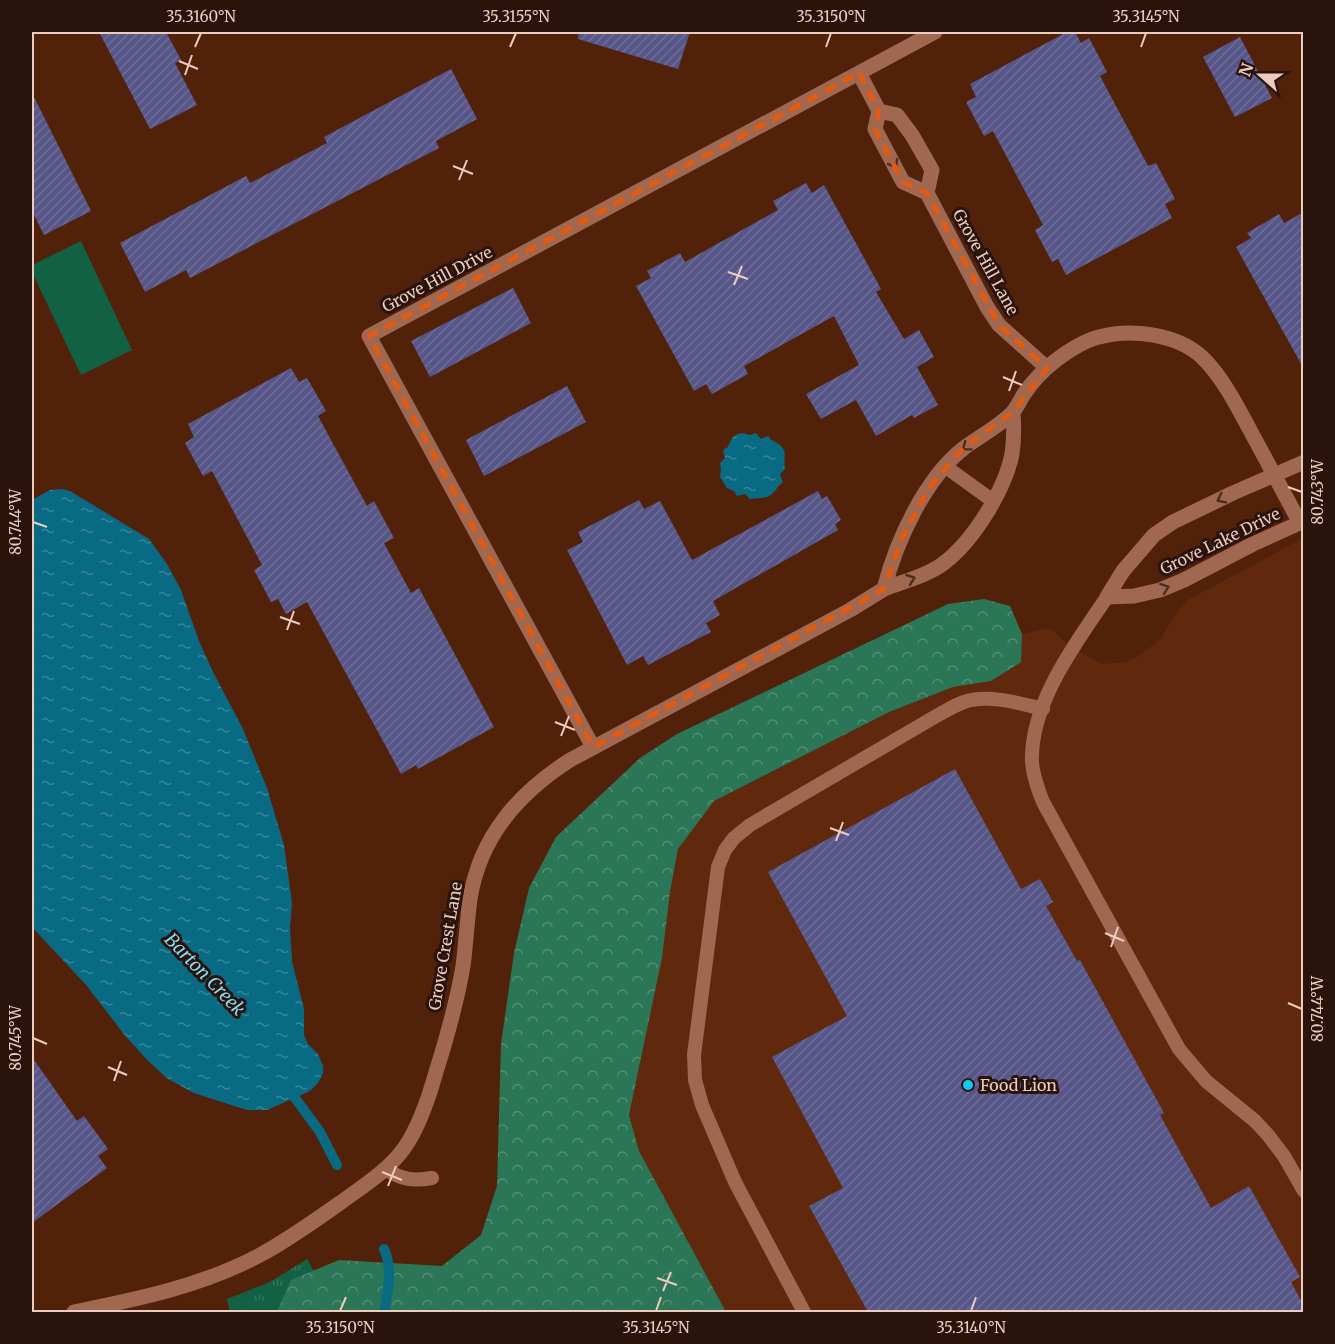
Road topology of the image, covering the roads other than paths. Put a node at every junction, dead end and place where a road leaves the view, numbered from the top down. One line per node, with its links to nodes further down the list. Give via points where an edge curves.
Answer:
1 (935, 32): 2 (street, Grove Hill Drive)
2 (859, 72): 3 (street); 15 (street, Grove Hill Drive, via 369,336)
3 (879, 111): 4 (street, one-way to 4, via 875,129 903,182); 4 (street, via 897,115 912,135 932,170)
4 (927, 193): 5 (street, Grove Hill Lane, via 999,325)
5 (1047, 368): 6 (street); 9 (street, via 1083,343 1117,333 1155,336 1188,348 1201,357 1224,386)
6 (1013, 412): 8 (street, one-way to 8, via 963,448); 10 (street, Grove Crest Lane, via 1012,453)
7 (1304, 462): 9 (street, Grove Lake Drive)
8 (946, 466): 10 (lane); 12 (street, via 903,536)
9 (1274, 476): 11 (street); 13 (street, Grove Lake Drive, one-way to 13, via 1173,522 1154,535)
10 (993, 501): 12 (street, Grove Crest Lane, one-way to 10, via 945,563)
11 (1302, 525): 13 (street, Grove Lake Drive, one-way to 11, via 1160,590 1253,544)
12 (884, 589): 15 (street, Grove Crest Lane)
13 (1107, 597): 14 (lane, via 1063,665)
14 (1043, 710): 18 (lane, via 1032,762 1034,779 1054,822 1179,1049 1206,1081 1255,1120 1284,1156); 20 (lane, via 1007,701 964,702 750,825 725,850 715,883 694,1055 695,1080 735,1182)
15 (593, 747): 16 (street, Grove Crest Lane, via 527,791 512,807 483,855 470,898 456,1001 432,1087 414,1132)
16 (386, 1169): 17 (lane, via 407,1179); 19 (street, Grove Crest Lane, via 259,1256 178,1289)
17 (432, 1179)
18 (1304, 1191)
19 (74, 1312)
20 (804, 1312)

